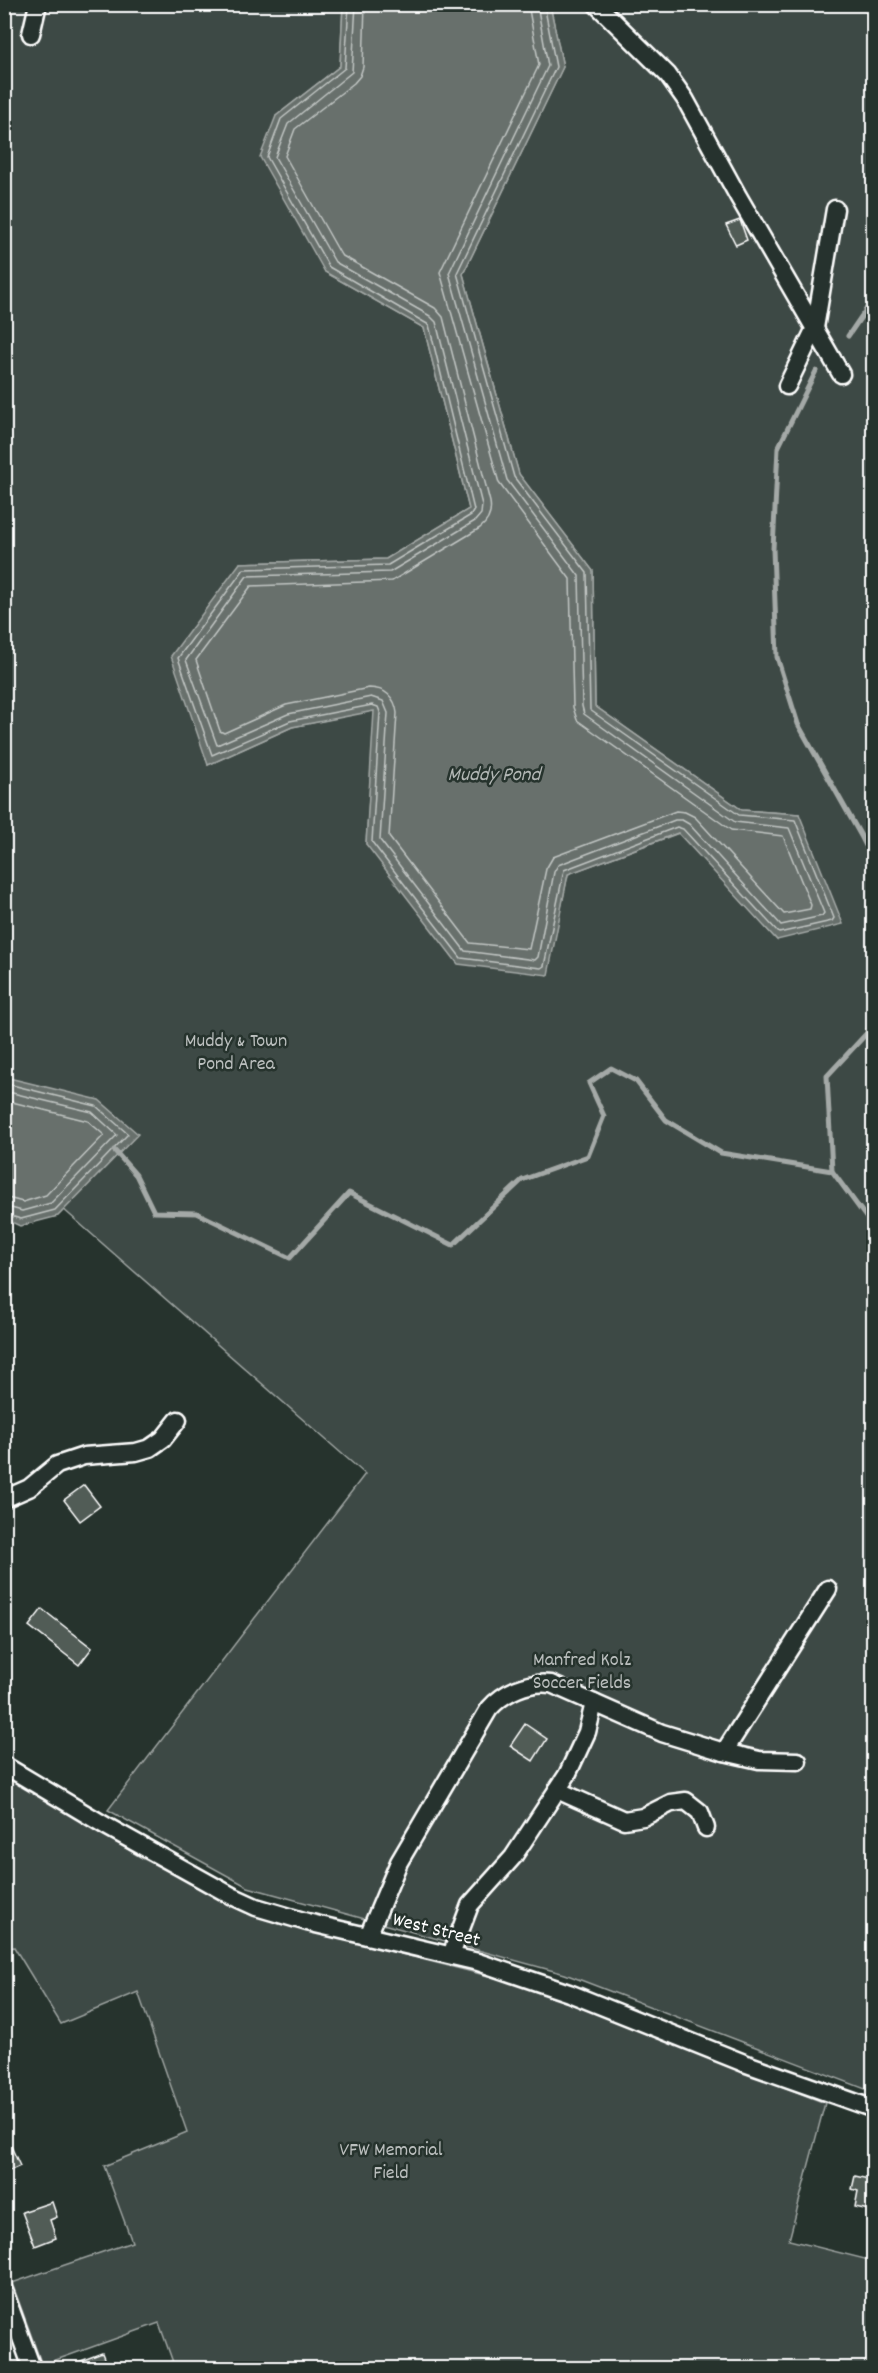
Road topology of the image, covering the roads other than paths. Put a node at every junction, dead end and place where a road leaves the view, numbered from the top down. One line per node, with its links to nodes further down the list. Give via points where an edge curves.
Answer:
1 (38, 4): 3 (street)
2 (596, 4): 5 (street, via 668,75 685,99)
3 (31, 34)
4 (835, 208): 5 (street)
5 (815, 328): 6 (street); 7 (street)
6 (841, 374)
7 (787, 386)
8 (178, 1420): 9 (street, via 150,1448 84,1456 57,1465 29,1488)
9 (4, 1499)
10 (828, 1589): 12 (street)
11 (594, 1703): 12 (street, via 662,1733); 15 (street, via 578,1755); 17 (street, via 554,1685 536,1683 491,1706 395,1868)
12 (724, 1752): 13 (street, via 759,1760)
13 (798, 1761)
14 (4, 1765): 17 (street, West Street, via 232,1896 280,1915)
15 (557, 1790): 16 (street, via 624,1820 671,1803 686,1802 700,1812); 18 (street, via 513,1857 470,1905)
16 (706, 1828)
17 (368, 1936): 18 (street, West Street)
18 (451, 1956): 19 (street, West Street, via 569,1993 744,2063)
19 (873, 2109)
20 (4, 2291): 21 (street)
21 (32, 2368)

